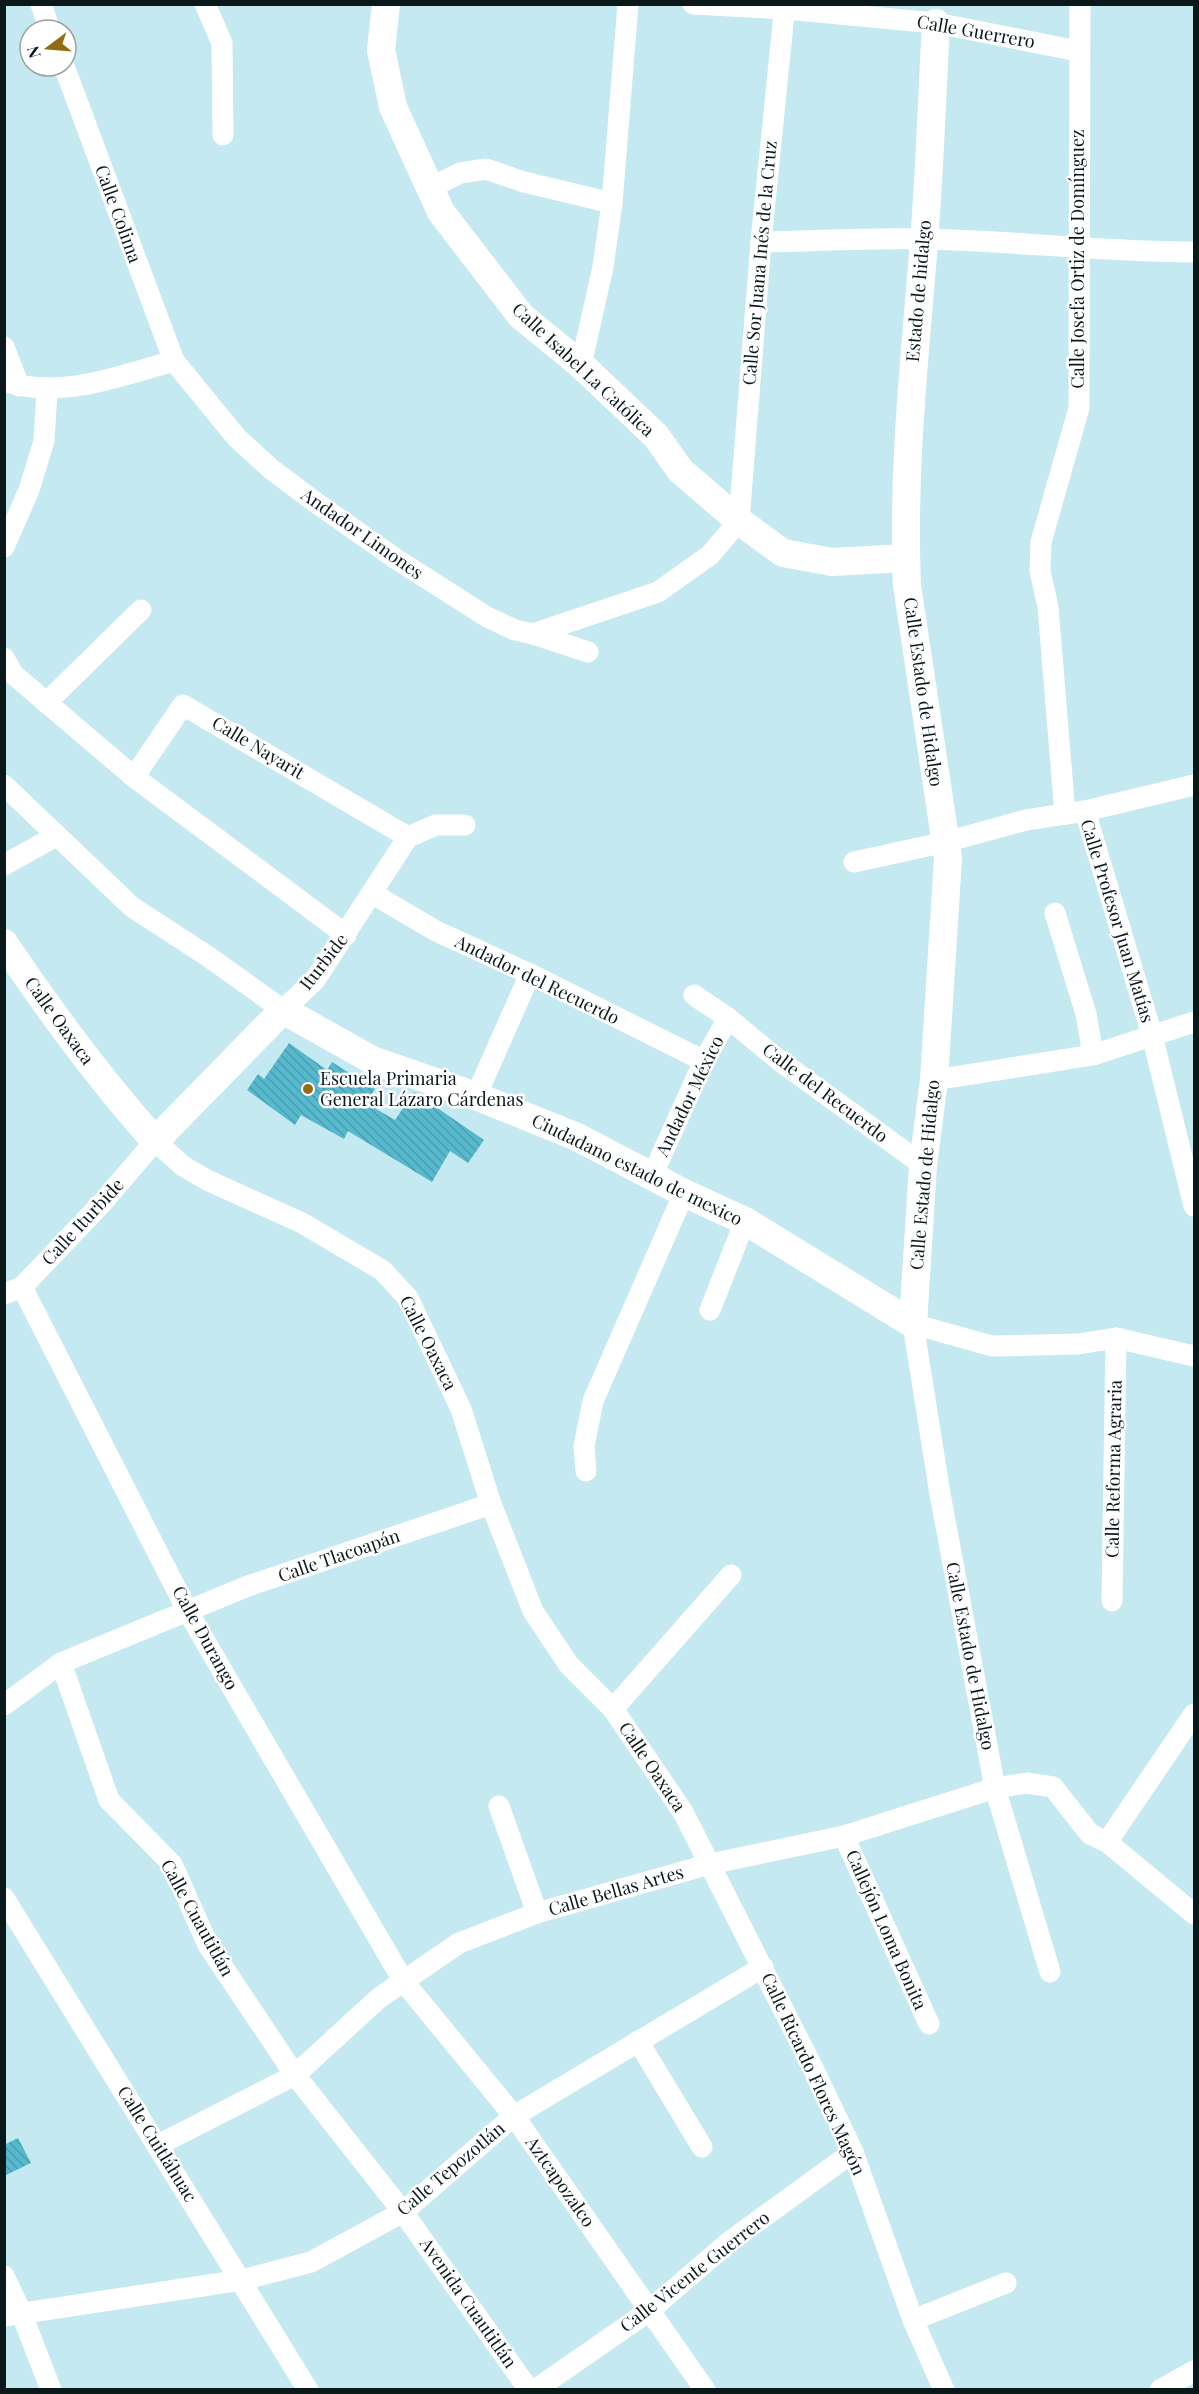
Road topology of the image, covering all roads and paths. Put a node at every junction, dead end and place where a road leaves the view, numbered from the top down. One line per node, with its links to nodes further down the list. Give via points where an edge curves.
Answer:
1 (206, 4): 10 (street, via 222,43)
2 (386, 4): 11 (street, Calle Isabel La Católica, via 381,50 393,107)
3 (628, 4): 12 (street)
4 (693, 4): 6 (street, Calle Guerrero)
5 (1080, 4): 8 (street, Calle Josefa Ortiz de Domínguez)
6 (785, 7): 7 (street, Calle Guerrero); 14 (street, Calle Sor Juana Inés de la Cruz)
7 (936, 23): 8 (street, Calle Guerrero); 13 (street, Estado de hidalgo)
8 (1078, 51): 15 (street, Calle Josefa Ortiz de Domínguez)
9 (68, 78): 18 (street, Calle Colima)
10 (223, 135)
11 (430, 188): 12 (street, via 460,173 486,169); 19 (street, Calle Isabel La Católica, via 441,212 521,316)
12 (612, 203): 19 (street, via 603,267)
13 (925, 239): 14 (street); 15 (street); 25 (street, Estado de hidalgo, via 907,440)
14 (761, 242): 23 (street, Calle Sor Juana Inés de la Cruz)
15 (1078, 245): 16 (street, via 1126,252); 22 (street, Calle Josefa Ortiz de Domínguez, via 1079,408)
16 (1194, 252)
17 (4, 347): 20 (street)
18 (174, 361): 21 (street); 27 (street, Andador Limones, via 237,438 271,469 396,559 487,617 515,630)
19 (581, 365): 23 (street, Calle Isabel La Católica, via 656,436 680,470)
20 (12, 384): 21 (street)
21 (47, 391): 24 (street, via 44,441 29,490)
22 (1050, 510): 34 (street, Calle Profesor Juan Matías, via 1041,542 1040,571)
23 (739, 521): 25 (street, Calle Isabel La Católica, via 783,553 832,562); 27 (street, via 710,555 658,592)
24 (4, 547)
25 (906, 558): 38 (street, Calle Estado de Hidalgo)
26 (141, 610): 30 (street)
27 (533, 633): 28 (street, Andador Limones)
28 (588, 652)
29 (4, 658): 30 (street, via 13,674)
30 (46, 703): 31 (street)
31 (134, 777): 37 (street, Calle Nayarit, via 183,705); 43 (street)
32 (4, 785): 36 (street, Ciudadano estado de mexico)
33 (1194, 785): 34 (street)
34 (1075, 813): 38 (street, via 1026,820); 50 (street, Calle Profesor Juan Matías)
35 (465, 825): 37 (street, via 436,825)
36 (56, 836): 40 (street); 47 (street, Ciudadano estado de mexico, via 132,907)
37 (408, 837): 41 (street, Iturbide)
38 (945, 842): 39 (street); 53 (street, Calle Estado de Hidalgo, via 948,858)
39 (854, 862)
40 (4, 865)
41 (373, 894): 43 (street, Iturbide); 45 (street, Andador del Recuerdo, via 436,931)
42 (1055, 913): 51 (street, via 1086,1014)
43 (346, 934): 47 (street, Iturbide, via 315,980)
44 (4, 943): 55 (street, Calle Oaxaca, via 109,1089)
45 (530, 975): 52 (street, Andador del Recuerdo); 54 (street)
46 (694, 996): 48 (street, Calle del Recuerdo)
47 (283, 1010): 54 (street, Ciudadano estado de mexico, via 372,1060); 55 (street, Iturbide)
48 (728, 1018): 52 (street, Andador México); 56 (street, Calle del Recuerdo, via 780,1061)
49 (1194, 1022): 50 (street)
50 (1152, 1035): 51 (street); 59 (street, Calle Profesor Juan Matías)
51 (1093, 1055): 53 (street)
52 (704, 1061): 57 (street, Andador México)
53 (934, 1080): 56 (street, Calle Estado de Hidalgo)
54 (476, 1096): 57 (street, Ciudadano estado de mexico, via 577,1137)
55 (155, 1141): 61 (street, Calle Iturbide, via 103,1202); 67 (street, Calle Oaxaca, via 183,1166 302,1223 382,1270 408,1298 461,1408)
56 (923, 1165): 63 (street, Calle Estado de Hidalgo)
57 (652, 1176): 58 (street, Ciudadano estado de mexico)
58 (684, 1193): 60 (street, Ciudadano estado de mexico); 66 (street, via 592,1401 584,1446)
59 (1194, 1206)
60 (745, 1221): 62 (street); 63 (street, Ciudadano estado de mexico)
61 (13, 1290): 70 (street, Calle Durango)
62 (710, 1310)
63 (913, 1324): 64 (street, Ciudadano estado de mexico, via 992,1346 1078,1344); 75 (street, Calle Estado de Hidalgo)
64 (1116, 1338): 65 (street, Ciudadano estado de mexico); 69 (street, Calle Reforma Agraria)
65 (1194, 1356)
66 (586, 1472)
67 (491, 1504): 70 (street, Calle Tlacoapán, via 248,1586); 73 (street, Calle Oaxaca, via 533,1611 569,1665)
68 (731, 1575): 73 (street)
69 (1112, 1601)
70 (188, 1612): 71 (street, Calle Tlacoapán); 85 (street, Calle Durango)
71 (61, 1663): 72 (street, Calle Tlacoapán); 88 (street, Calle Cuautitlán, via 109,1800 172,1864 208,1945)
72 (4, 1705)
73 (613, 1709): 79 (street, Calle Oaxaca, via 684,1812)
74 (1194, 1714): 78 (street)
75 (995, 1788): 77 (street, Calle Bellas Artes); 78 (street, Calle Bellas Artes, via 1027,1784 1053,1787 1090,1834); 84 (street, Calle Estado de Hidalgo)
76 (499, 1806): 81 (street)
77 (844, 1836): 79 (street, Calle Bellas Artes); 86 (street, Callejón Loma Bonita)
78 (1107, 1842): 82 (street)
79 (710, 1864): 81 (street, Calle Bellas Artes); 83 (street, Calle Ricardo Flores Magón)
80 (4, 1898): 90 (street, Calle Cuitláhuac)
81 (537, 1913): 85 (street, Calle Bellas Artes, via 459,1943)
82 (1194, 1914)
83 (763, 1967): 87 (street, Calle Tepozotlán); 92 (street, Calle Ricardo Flores Magón)
84 (1050, 1972)
85 (404, 1982): 88 (street, Calle Bellas Artes, via 379,1998); 89 (street, Aztcapozalco)
86 (929, 2024)
87 (638, 2041): 89 (street, Calle Tepozotlán); 91 (street)
88 (295, 2075): 90 (street, Calle Bellas Artes); 93 (street, Avenida Cuautitlán)
89 (514, 2116): 93 (street, Calle Tepozotlán); 97 (street, Aztcapozalco)
90 (158, 2145): 95 (street, Calle Cuitláhuac)
91 (702, 2147)
92 (853, 2152): 97 (street, Calle Vicente Guerrero, via 729,2242); 99 (street, Calle Ricardo Flores Magón)
93 (403, 2212): 95 (street, Calle Tepozotlán, via 311,2262); 103 (street, Avenida Cuautitlán)
94 (4, 2276): 98 (street)
95 (242, 2280): 98 (street, Calle Tepozotlán); 102 (street, Calle Cuitláhuac)
96 (1006, 2283): 99 (street)
97 (649, 2311): 104 (street, Calle Vicente Guerrero); 105 (street, Aztcapozalco)
98 (13, 2314): 101 (street)
99 (913, 2320): 106 (street, Calle Ricardo Flores Magón)
100 (1194, 2372): 107 (street)
101 (51, 2390)
102 (308, 2390)
103 (529, 2390)
104 (535, 2390)
105 (705, 2390)
106 (944, 2390)
107 (1161, 2390)

